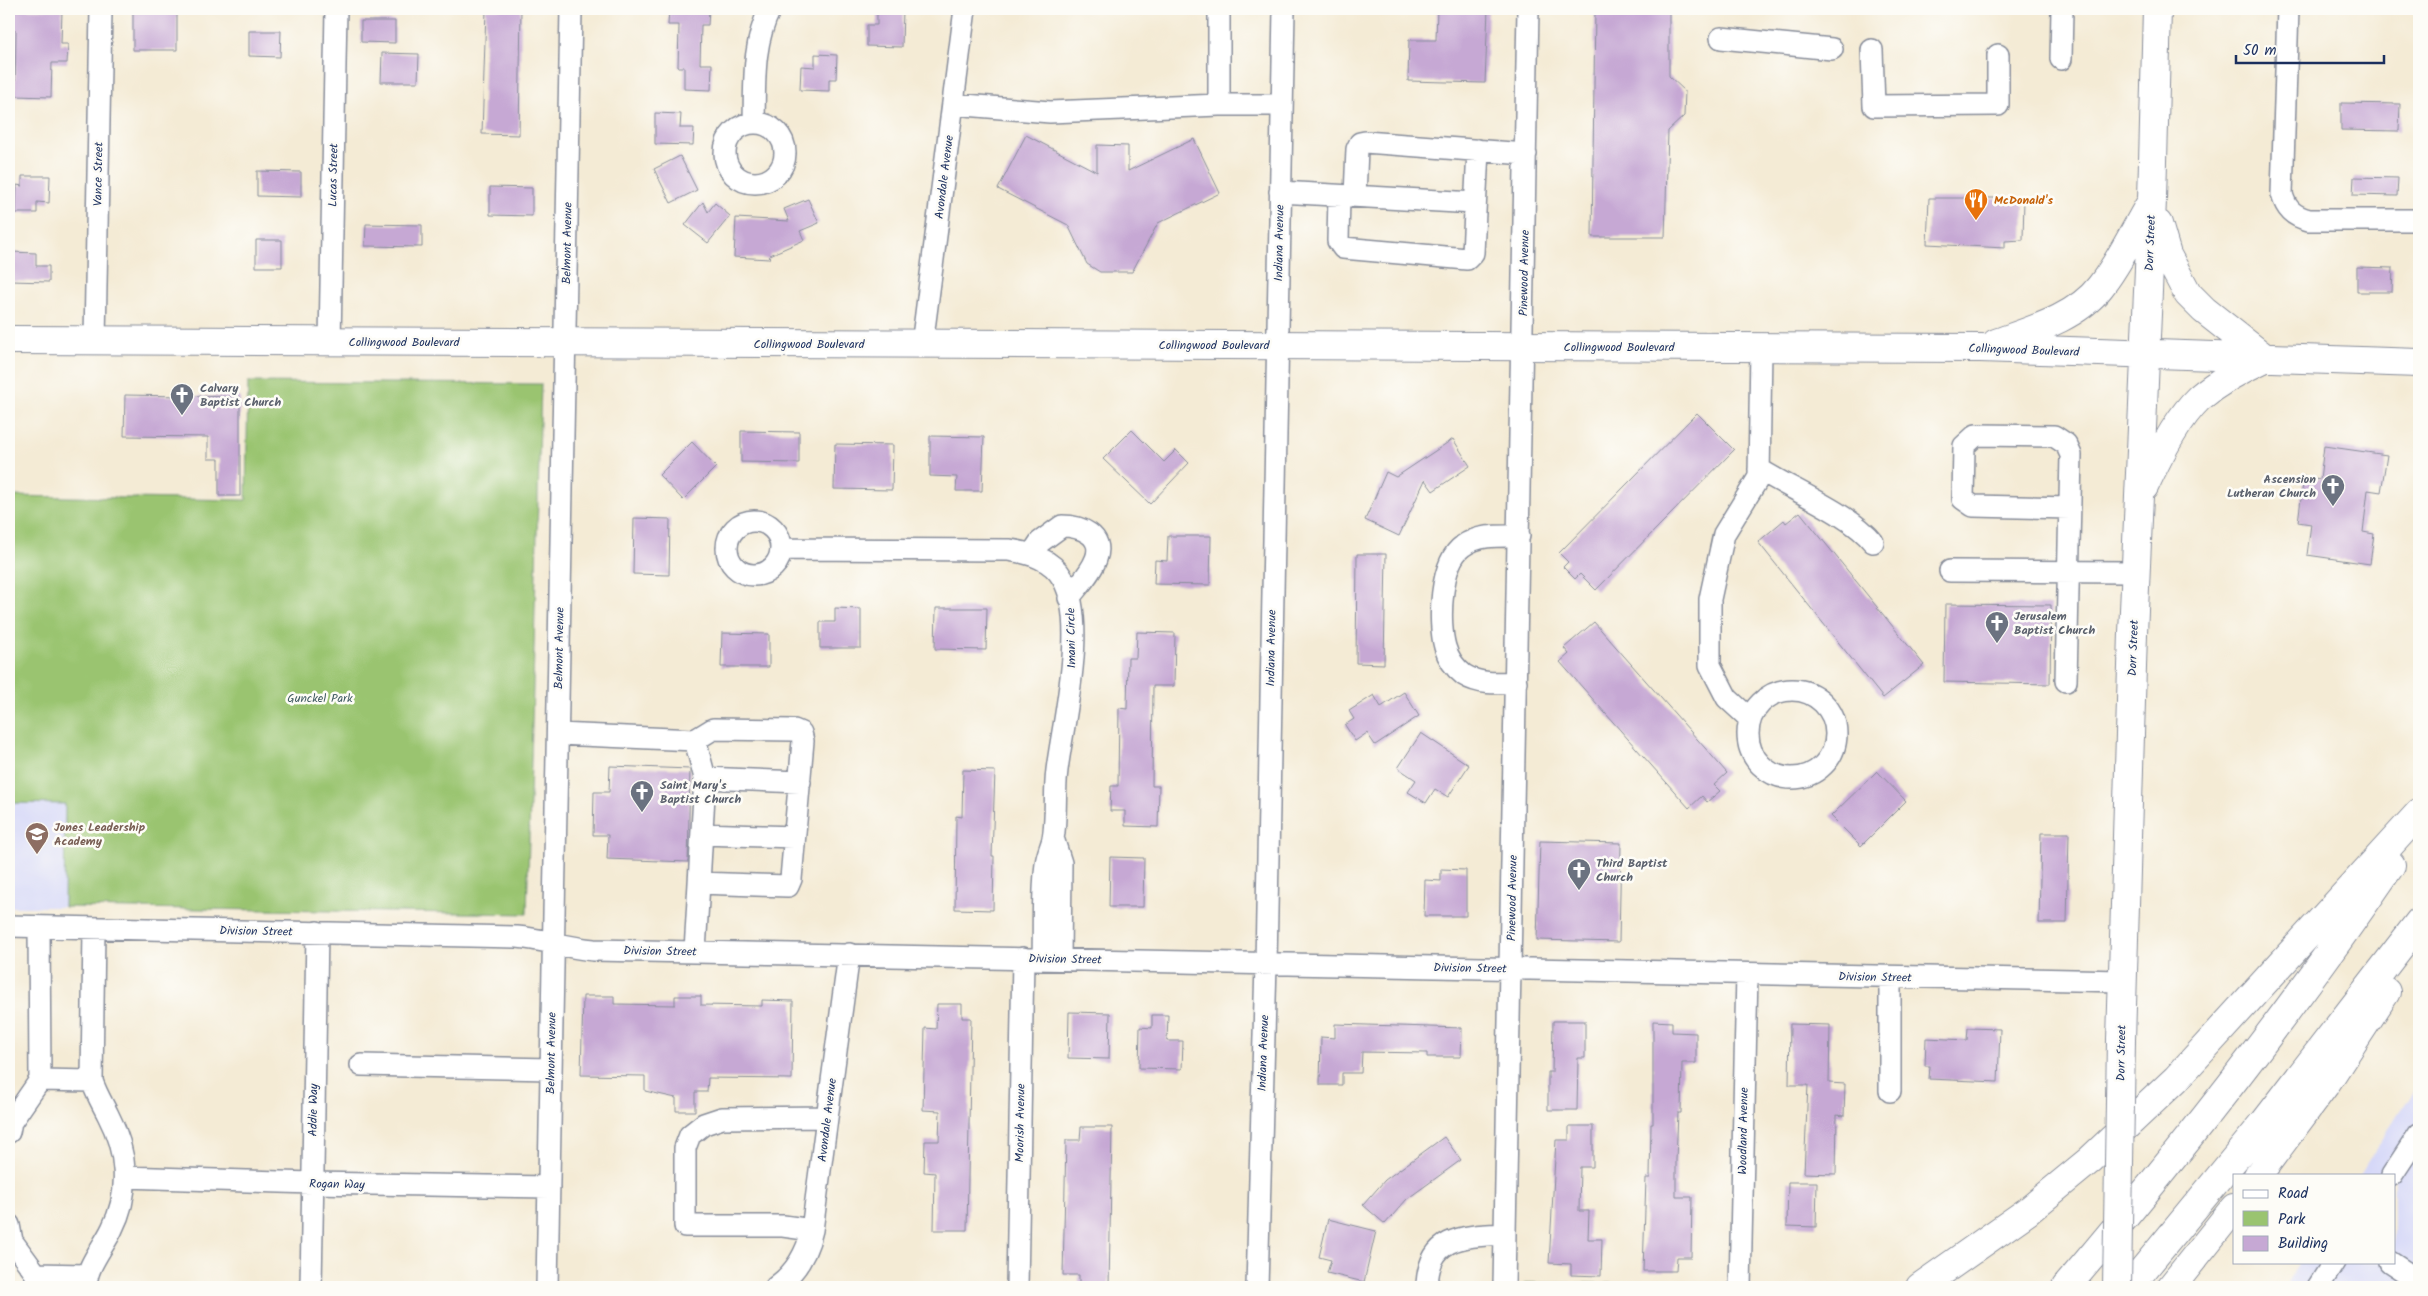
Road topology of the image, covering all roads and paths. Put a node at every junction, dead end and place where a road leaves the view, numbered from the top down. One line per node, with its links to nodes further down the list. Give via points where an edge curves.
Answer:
1 (101, 9): 29 (street, Vance Street)
2 (336, 9): 30 (street, Lucas Street)
3 (571, 9): 31 (street, Belmont Avenue)
4 (965, 9): 17 (street, Avondale Avenue)
5 (1219, 9): 18 (street)
6 (1284, 9): 19 (street, Indiana Avenue)
7 (1528, 9): 22 (street, Pinewood Avenue)
8 (2062, 9): 16 (street)
9 (2157, 9): 25 (main road, Dorr Street)
10 (2288, 9): 27 (street, via 2282,194 2285,205 2299,218 2309,220)
11 (762, 15): 20 (street, via 755,69)
12 (1721, 38): 13 (street)
13 (1832, 49)
14 (1872, 50): 15 (street, via 1874,106 1998,105)
15 (1998, 56)
16 (2061, 59)
17 (953, 104): 18 (street, via 1050,112); 33 (street, Avondale Avenue)
18 (1219, 105): 19 (street)
19 (1282, 105): 23 (street, Indiana Avenue)
20 (754, 122)
21 (1478, 150): 22 (street); 24 (street, via 1360,143); 26 (street)
22 (1526, 154): 34 (street, Pinewood Avenue)
23 (1280, 192): 24 (street); 32 (street, Indiana Avenue)
24 (1347, 196): 26 (street); 26 (street, via 1338,241 1343,248 1467,258 1473,253)
25 (2152, 200): 36 (main road, via 2100,288 2079,307 2038,328); 37 (main road, Dorr Street); 38 (main road, via 2167,255 2188,294)
26 (1475, 203)
27 (2419, 220)
28 (9, 340): 29 (main road, Collingwood Boulevard)
29 (95, 340): 30 (main road, Collingwood Boulevard)
30 (330, 342): 31 (main road, Collingwood Boulevard)
31 (565, 344): 33 (main road, Collingwood Boulevard); 54 (street, Belmont Avenue)
32 (1277, 344): 33 (main road, Collingwood Boulevard); 34 (main road, Collingwood Boulevard); 73 (street, Indiana Avenue)
33 (922, 345)
34 (1522, 347): 35 (main road, Collingwood Boulevard); 43 (street, Pinewood Avenue)
35 (1761, 348): 36 (main road, Collingwood Boulevard); 40 (street)
36 (1980, 348): 37 (main road, Collingwood Boulevard)
37 (2145, 354): 38 (main road, Collingwood Boulevard); 41 (main road, Dorr Street)
38 (2265, 358): 39 (main road, Collingwood Boulevard); 41 (main road, via 2199,398 2155,462)
39 (2419, 362)
40 (1759, 469): 44 (street, via 1850,521); 53 (street, via 1759,477 1724,534 1710,599 1710,665 1727,698)
41 (2139, 497): 49 (main road, Dorr Street)
42 (2070, 508): 42 (street, via 2071,455 2066,444 2054,436 1976,434 1964,446 1963,499 1973,506); 48 (street)
43 (1519, 536): 52 (street, Pinewood Avenue); 52 (street, via 1485,537 1464,545 1451,560 1444,583 1443,634 1445,648 1456,667 1476,681)
44 (1873, 542)
45 (781, 550): 46 (street, Imani Circle, via 1009,550)
46 (1032, 554): 50 (street, Imani Circle, via 1051,565 1063,579); 50 (street, via 1040,542 1062,526 1084,529 1092,536 1097,545 1097,558)
47 (1950, 571): 48 (street)
48 (2068, 572): 49 (street); 51 (street)
49 (2136, 572): 77 (main road, Dorr Street)
50 (1069, 598): 72 (street, Imani Circle, via 1072,670 1057,771 1053,838 1061,863)
51 (2066, 681)
52 (1516, 682): 74 (street, Pinewood Avenue)
53 (1750, 720): 53 (street, via 1747,735 1750,750 1770,773 1784,778 1814,773 1833,750 1834,722 1819,699 1807,693 1793,690 1773,695 1757,707)
54 (558, 734): 55 (street); 69 (street, Belmont Avenue)
55 (695, 740): 56 (street); 57 (street, via 713,729 794,730 801,733 803,741)
56 (705, 778): 57 (street); 60 (street)
57 (800, 782): 61 (street)
58 (2419, 813): 108 (main road, via 2176,1079 2090,1160 2036,1204 1983,1245)
59 (2419, 825): 109 (main road, via 2354,919 2170,1163)
60 (703, 834): 61 (street); 62 (street)
61 (794, 837): 62 (street, via 788,886)
62 (699, 883): 70 (street)
63 (2419, 922): 111 (main road, via 2264,1123)
64 (9, 926): 65 (street, Division Street)
65 (39, 927): 66 (street, Division Street); 80 (street)
66 (94, 928): 67 (street, Division Street); 81 (street)
67 (317, 932): 69 (street, Division Street, via 517,937); 89 (street, Addie Way)
68 (2419, 942): 86 (main road, via 2324,1085)
69 (554, 944): 70 (street, Division Street, via 594,950); 79 (street, Belmont Avenue)
70 (695, 951): 71 (street, Division Street)
71 (849, 954): 72 (street, Division Street); 83 (street, Avondale Avenue)
72 (1042, 959): 73 (street, Division Street); 103 (street, Moorish Avenue)
73 (1266, 964): 74 (street, Division Street); 104 (street, Indiana Avenue)
74 (1511, 968): 75 (street, Division Street); 94 (street, Pinewood Avenue)
75 (1747, 974): 76 (street, Division Street); 107 (street, Woodland Avenue)
76 (1890, 977): 77 (street, Division Street); 82 (street)
77 (2122, 981): 110 (main road, Dorr Street, bridge)
78 (361, 1065): 79 (street)
79 (551, 1069): 90 (street, Belmont Avenue)
80 (40, 1080): 81 (street); 84 (street, via 11,1122)
81 (92, 1081): 88 (street, via 117,1135)
82 (1890, 1091)
83 (827, 1117): 93 (street, Avondale Avenue); 93 (street, via 714,1119 690,1134 685,1148 685,1226 783,1226)
84 (9, 1132)
85 (2419, 1134): 87 (street)
86 (2259, 1174)
87 (2393, 1174)
88 (125, 1177): 89 (street, Rogan Way); 98 (street, via 120,1213)
89 (312, 1183): 90 (street, Rogan Way); 101 (street, Addie Way)
90 (549, 1188): 102 (street, Belmont Avenue)
91 (2233, 1209): 112 (main road)
92 (9, 1225): 97 (street, via 12,1241)
93 (812, 1230): 100 (street, Avondale Avenue, via 804,1255)
94 (1504, 1234): 105 (street, via 1461,1237 1441,1246 1428,1270); 106 (street, Pinewood Avenue)
95 (2333, 1264): 113 (street)
96 (2393, 1264): 99 (street)
97 (36, 1280): 98 (street)
98 (86, 1281)
99 (2419, 1282)
100 (781, 1283)
101 (311, 1287)
102 (547, 1287)
103 (1017, 1287)
104 (1257, 1287)
105 (1428, 1287)
106 (1504, 1287)
107 (1740, 1287)
108 (1920, 1287)
109 (2066, 1287)
110 (2117, 1287)
111 (2128, 1287)
112 (2171, 1287)
113 (2318, 1287)

